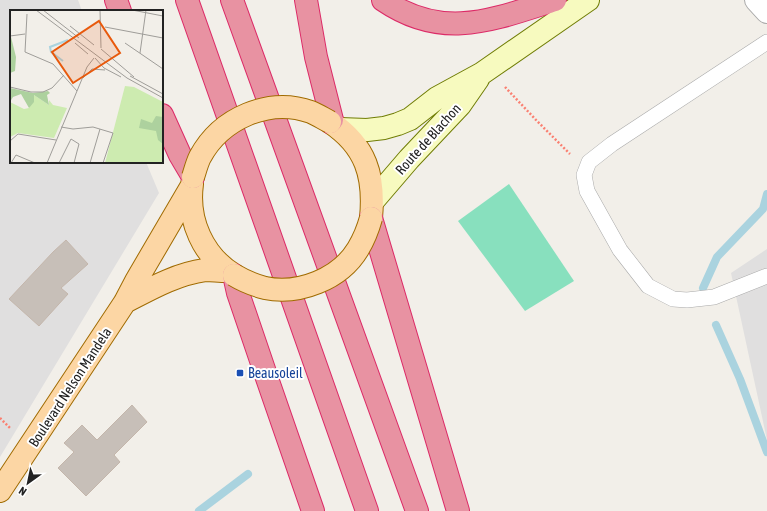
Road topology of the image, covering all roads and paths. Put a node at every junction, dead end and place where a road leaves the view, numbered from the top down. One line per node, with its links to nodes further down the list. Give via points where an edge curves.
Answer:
1 (116, 0): 9 (highway)
2 (187, 0): 23 (highway)
3 (232, 0): 24 (highway)
4 (306, 0): 14 (highway, via 316,57)
5 (383, 0): 6 (highway, via 405,13 437,23 455,24 497,19)
6 (555, 0)
7 (588, 0): 12 (street, Route de Blachon)
8 (756, 0): 10 (street)
9 (120, 10)
10 (767, 12)
11 (767, 42): 15 (lane, via 612,144 589,162)
12 (485, 71): 14 (street, Route de Blachon, via 398,124 367,130); 15 (path); 17 (street, Route de Blachon, via 460,105 409,159)
13 (163, 116): 16 (highway)
14 (335, 125): 16 (main road, bridge, via 310,112 289,108 268,108 247,114 228,124 212,139 200,157); 17 (main road, via 355,143 365,161 371,181)
15 (586, 170): 19 (lane, via 584,175 587,191 620,250 648,286 673,299 687,300 714,297)
16 (192, 182): 18 (main road, via 191,206 194,224 213,258); 20 (main road, Boulevard Nelson Mandela)
17 (372, 210): 18 (main road, bridge, via 366,235 358,250 333,275 318,282 301,288 266,288); 25 (highway)
18 (230, 273): 20 (main road, Boulevard Nelson Mandela, via 206,270 191,273 162,282); 22 (highway)
19 (767, 276)
20 (125, 302): 21 (main road, Boulevard Nelson Mandela)
21 (0, 491)
22 (313, 511)
23 (367, 511)
24 (417, 511)
25 (458, 511)

